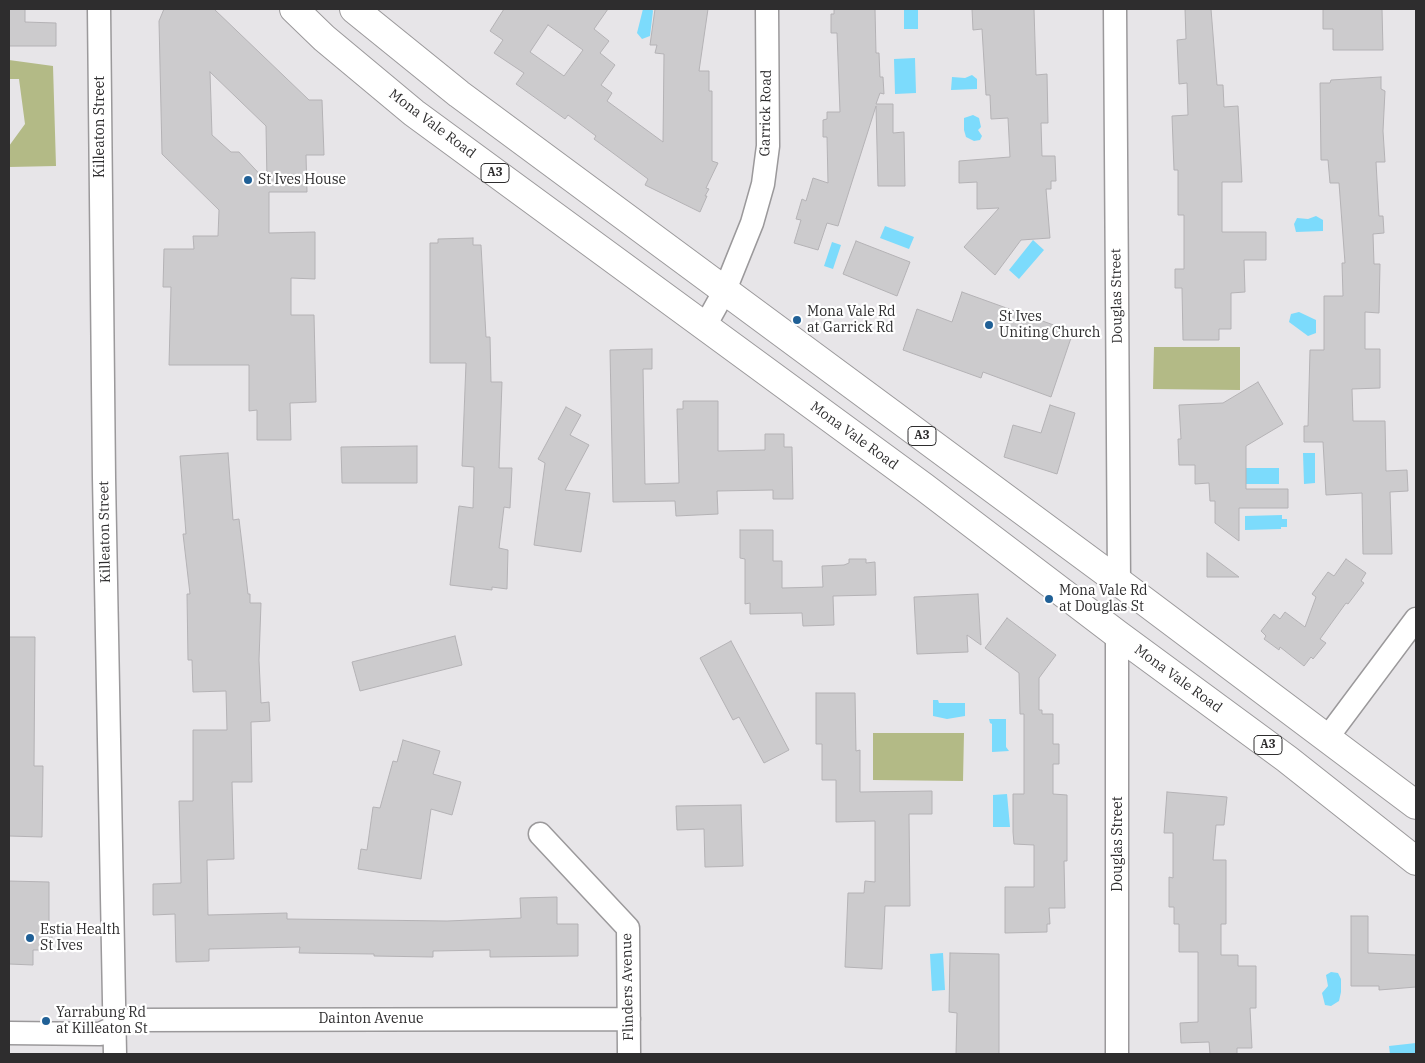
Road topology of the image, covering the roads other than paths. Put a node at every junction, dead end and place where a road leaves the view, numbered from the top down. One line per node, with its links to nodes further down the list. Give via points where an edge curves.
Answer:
1 (98, 9): 16 (street, Killeaton Street)
2 (294, 9): 7 (highway, Mona Vale Road / A3, via 414,113)
3 (354, 9): 6 (highway, A3, via 459,94)
4 (767, 9): 6 (street, Garrick Road, via 768,146 763,184 752,223)
5 (1115, 9): 8 (street, Douglas Street)
6 (725, 290): 7 (street, Garrick Road); 8 (highway, A3)
7 (705, 326): 10 (highway, Mona Vale Road / A3)
8 (1119, 582): 11 (highway, A3)
9 (1416, 619): 11 (street)
10 (1117, 634): 14 (highway, Mona Vale Road / A3, via 1287,759); 20 (street, Douglas Street)
11 (1327, 738): 12 (highway, A3)
12 (1416, 805)
13 (540, 834): 15 (street, Flinders Avenue, via 628,928)
14 (1416, 861)
15 (629, 1019): 16 (street, Dainton Avenue, via 130,1020); 19 (street, Flinders Avenue)
16 (115, 1026): 17 (street, Dainton Avenue, via 100,1034); 18 (street, Killeaton Street)
17 (9, 1033)
18 (115, 1054)
19 (629, 1054)
20 (1117, 1054)

